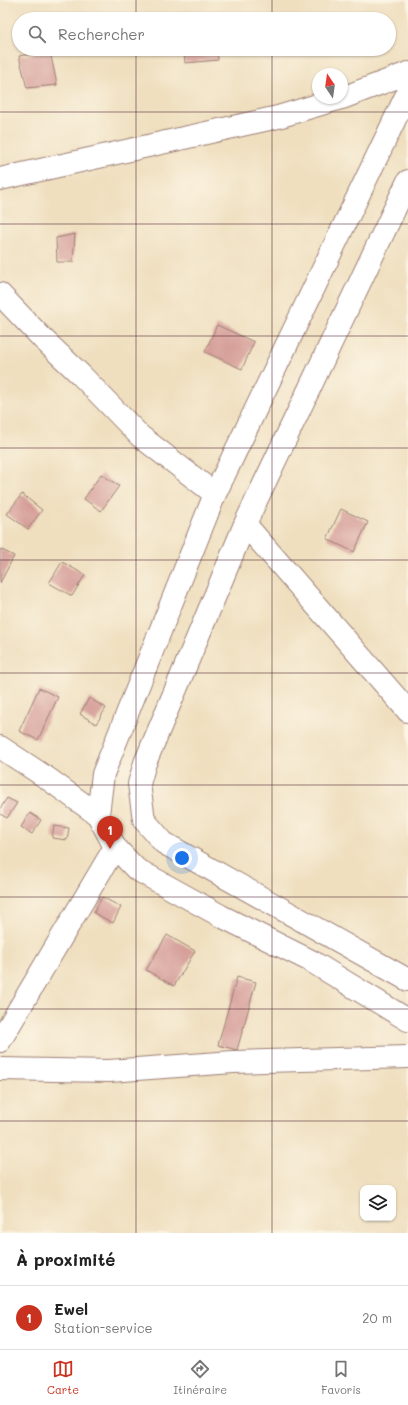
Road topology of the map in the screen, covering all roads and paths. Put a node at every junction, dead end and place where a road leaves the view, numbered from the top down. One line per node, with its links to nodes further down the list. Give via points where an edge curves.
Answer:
1 (408, 73): 3 (street)
2 (408, 92): 8 (street)
3 (348, 96)
4 (321, 104): 5 (street)
5 (0, 179)
6 (408, 182): 9 (street)
7 (0, 294): 8 (street, via 140,436)
8 (215, 494): 12 (street, via 103,774)
9 (245, 524): 10 (street); 14 (street, via 145,763 139,784 144,820 164,844)
10 (408, 711)
11 (0, 747): 12 (street)
12 (98, 815): 13 (street)
13 (115, 847): 15 (street, via 136,869 310,961); 16 (street)
14 (408, 980)
15 (408, 1020)
16 (0, 1041)
17 (408, 1057): 18 (street, via 233,1062 109,1071)
18 (0, 1070)

